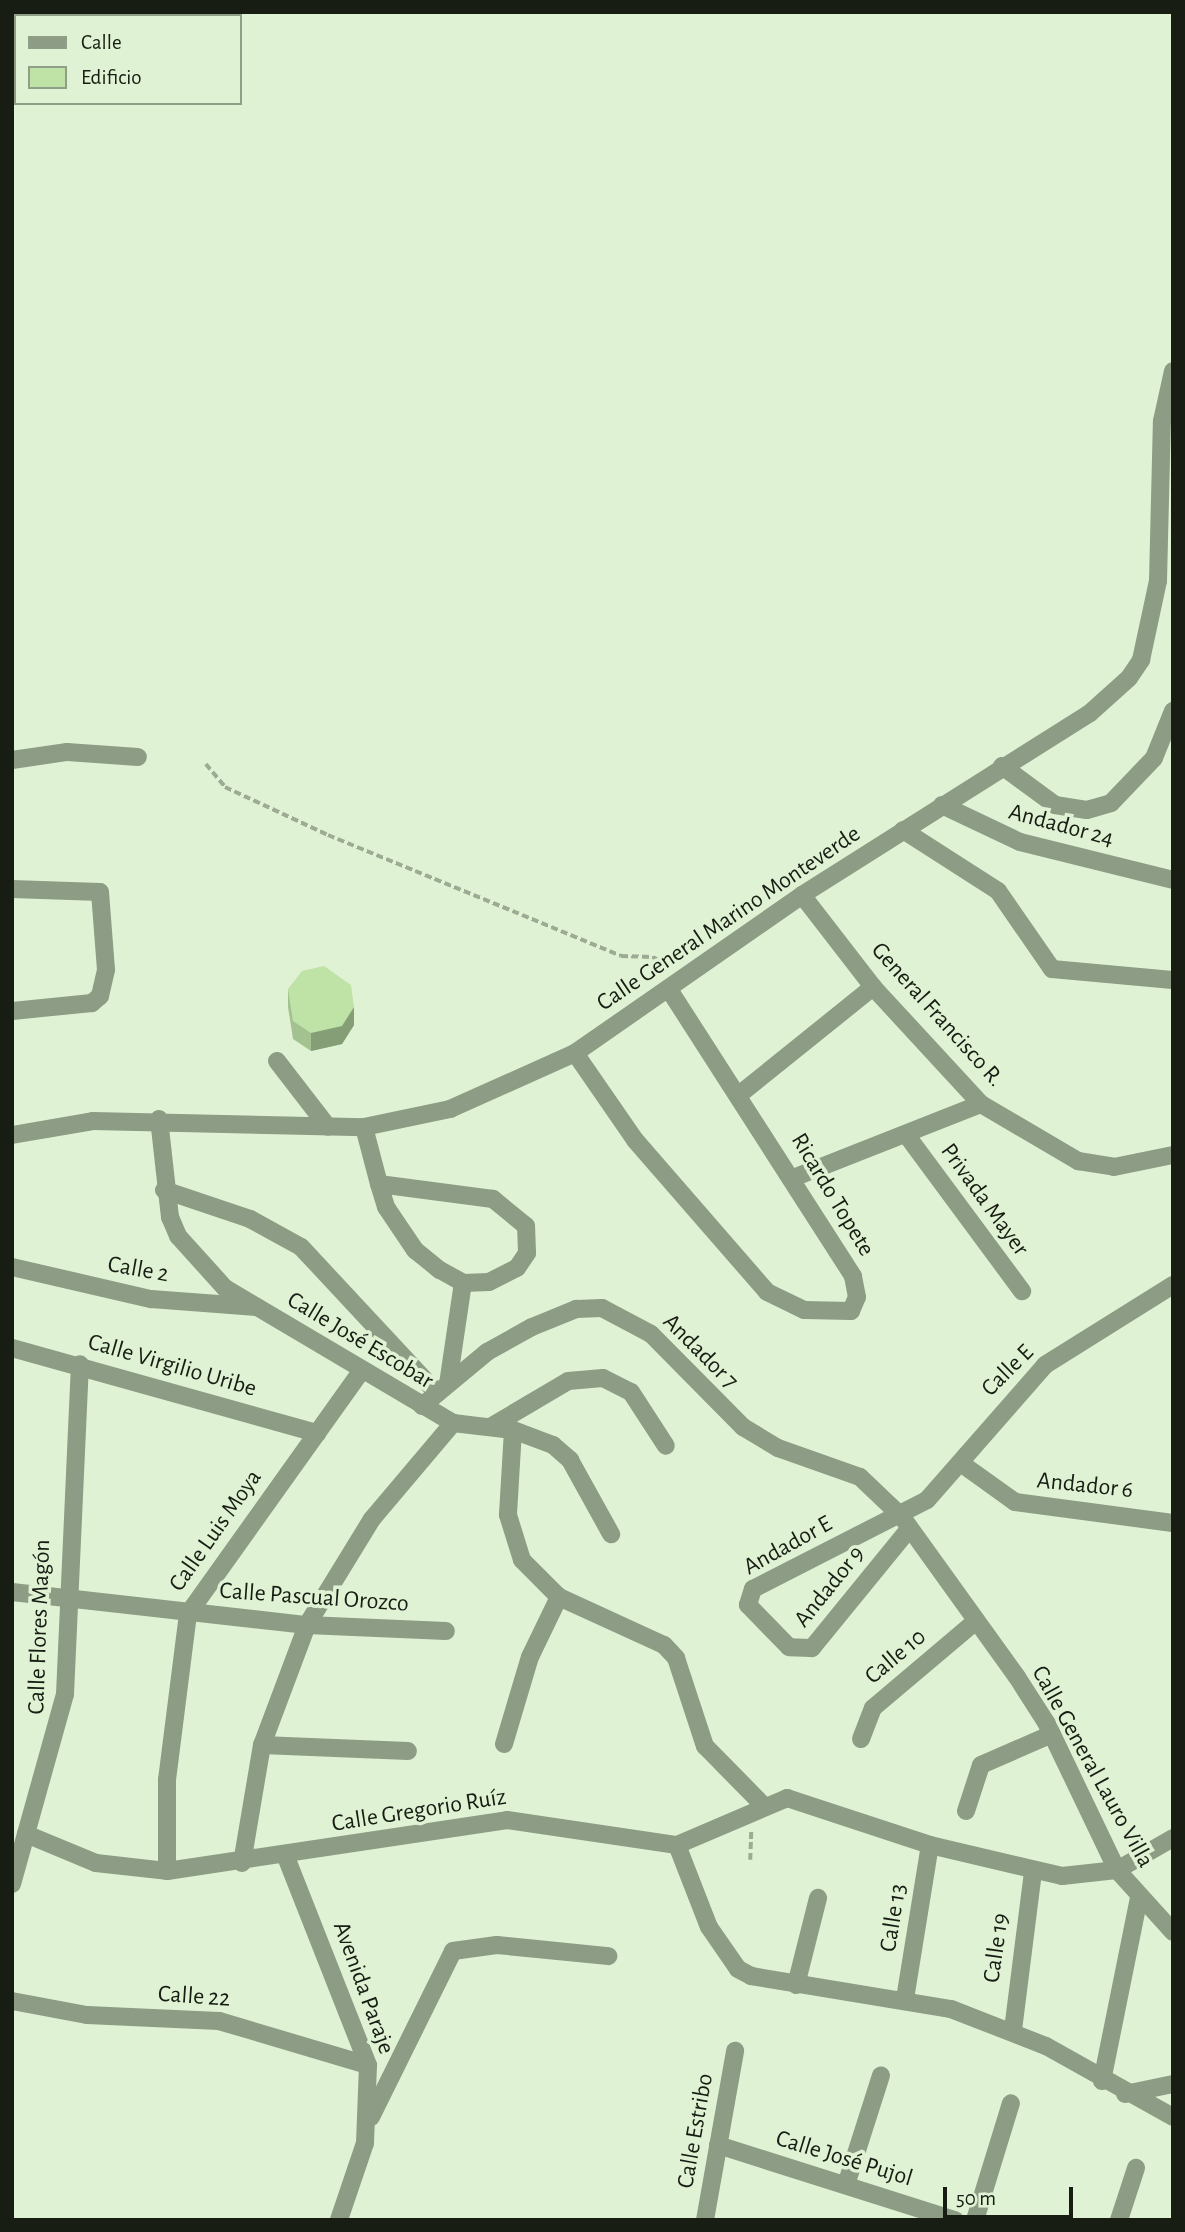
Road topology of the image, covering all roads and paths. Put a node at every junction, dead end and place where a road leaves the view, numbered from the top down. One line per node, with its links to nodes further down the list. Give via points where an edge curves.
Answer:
1 (1173, 371): 6 (street, Calle General Marino Monteverde, via 1162,421 1158,581 1141,660 1090,713)
2 (1173, 710): 6 (street, via 1154,758 1111,803 1087,810 1055,805)
3 (138, 757): 4 (street, via 67,752)
4 (12, 760)
5 (205, 764): 13 (path, via 225,787 328,835 621,956 660,959)
6 (1002, 766): 7 (street, Calle General Marino Monteverde)
7 (942, 806): 8 (street, Calle General Marino Monteverde); 9 (street, Andador 24, via 1020,842)
8 (903, 830): 11 (street, Calle General Marino Monteverde); 12 (street, via 998,891 1052,969)
9 (1173, 880)
10 (12, 889): 15 (street, via 100,892 106,970 100,996 78,1007)
11 (802, 895): 13 (street, Calle General Marino Monteverde); 14 (street, General Francisco R.)
12 (1173, 980)
13 (675, 984): 16 (street, Calle General Marino Monteverde); 18 (street, Ricardo Topete)
14 (873, 987): 18 (street); 19 (street, General Francisco R.)
15 (12, 1011)
16 (575, 1053): 22 (street, Calle General Marino Monteverde, via 450,1109); 26 (street, Ricardo Topete, via 635,1140 767,1292 804,1310 851,1311 857,1297 853,1276)
17 (277, 1060): 21 (street)
18 (740, 1094): 26 (street, Ricardo Topete)
19 (981, 1104): 24 (street); 25 (street, General Francisco R., via 1078,1161 1114,1167)
20 (159, 1119): 21 (street, Calle General Marino Monteverde); 23 (street, Calle General Marino Monteverde, via 57,1124); 28 (street, Calle José Escobar)
21 (328, 1126): 22 (street, Calle General Marino Monteverde)
22 (364, 1126): 27 (street)
23 (12, 1135)
24 (908, 1137): 26 (street); 32 (street, Privada Mayer)
25 (1169, 1162)
26 (793, 1178)
27 (379, 1184): 30 (street, via 415,1250); 30 (street, via 473,1194 518,1215 528,1240 517,1268 489,1282)
28 (164, 1190): 33 (street, Calle José Escobar, via 178,1236 201,1265); 37 (street, via 250,1219 301,1247)
29 (12, 1267): 33 (street, Calle 2, via 151,1299)
30 (463, 1283): 37 (street)
31 (1173, 1285): 44 (street, Calle E, via 1045,1365 1017,1391)
32 (1022, 1291)
33 (257, 1307): 36 (street, Calle José Escobar)
34 (12, 1348): 35 (street, Calle Virgilio Uribe)
35 (80, 1364): 42 (street, Calle Virgilio Uribe); 49 (street, Calle Flores Magón)
36 (362, 1370): 38 (street, Calle José Escobar); 42 (street, Calle Luis Moya)
37 (443, 1388): 38 (street, Andador 7); 45 (street, Andador 7, via 487,1352 532,1327 576,1309 603,1308 651,1334 743,1427 778,1448 845,1466 884,1495)
38 (422, 1406): 39 (street, Calle José Escobar)
39 (453, 1423): 40 (street, Calle José Escobar); 53 (street, via 372,1519)
40 (492, 1426): 41 (street, Calle José Escobar); 43 (street, via 568,1381 603,1378 631,1392)
41 (513, 1430): 47 (street, Calle José Escobar, via 553,1445 570,1460); 50 (street, via 508,1491 512,1537 522,1560)
42 (317, 1433): 51 (street, Calle Luis Moya)
43 (666, 1446)
44 (962, 1465): 45 (street, Calle E); 46 (street, Andador 6, via 1015,1502)
45 (906, 1523): 52 (street, Calle General Lauro Villa); 55 (street, Andador 9, via 812,1648 796,1650); 55 (street, Andador E, via 749,1592 748,1605)
46 (1173, 1523)
47 (611, 1534)
48 (12, 1592): 49 (street, Calle Pascual Orozco)
49 (66, 1597): 51 (street, Calle Pascual Orozco); 63 (street, Calle Flores Magón, via 61,1727)
50 (559, 1597): 58 (street, via 530,1657); 61 (street, via 664,1645 680,1666 705,1746)
51 (188, 1614): 53 (street, Calle Pascual Orozco); 71 (street, Calle Luis Moya, via 168,1766)
52 (976, 1621): 56 (street, Calle General Lauro Villa); 57 (street, Calle 10, via 873,1708)
53 (307, 1625): 54 (street, Calle Pascual Orozco); 59 (street)
54 (446, 1631)
55 (779, 1639)
56 (1052, 1734): 62 (street, via 981,1765); 70 (street, Calle General Lauro Villa)
57 (861, 1739)
58 (504, 1744)
59 (262, 1745): 60 (street); 69 (street)
60 (408, 1751)
61 (757, 1807): 65 (street); 66 (street, via 800,1801); 68 (path)
62 (966, 1811)
63 (26, 1834): 71 (street, Calle Gregorio Ruíz, via 96,1863); 73 (street, Calle Flores Magón)
64 (1173, 1838): 70 (street)
65 (677, 1845): 67 (street, Calle Gregorio Ruíz, via 508,1820); 78 (street, via 722,1949 751,1976)
66 (930, 1845): 72 (street); 79 (street, Calle 13)
67 (286, 1857): 69 (street, Calle Gregorio Ruíz); 83 (street, Avenida Paraje)
68 (750, 1860)
69 (242, 1863): 71 (street, Calle Gregorio Ruíz)
70 (1117, 1870): 72 (street, via 1062,1877); 75 (street, Calle General Lauro Villa)
71 (167, 1871)
72 (1032, 1872): 81 (street, Calle 19)
73 (12, 1884)
74 (818, 1899): 78 (street)
75 (1139, 1899): 76 (street, Calle General Lauro Villa); 85 (street)
76 (1173, 1932)
77 (608, 1956): 90 (street, via 497,1945 453,1951)
78 (796, 1985): 79 (street)
79 (905, 1998): 81 (street)
80 (12, 2001): 83 (street, Calle 22, via 87,2015 219,2021)
81 (1013, 2030): 85 (street)
82 (735, 2051): 91 (street, Calle Estribo)
83 (368, 2065): 90 (street, Avenida Paraje)
84 (881, 2075): 93 (street)
85 (1102, 2081): 87 (street)
86 (1173, 2084): 87 (street)
87 (1125, 2094): 89 (street)
88 (1012, 2104): 97 (street)
89 (1173, 2117)
90 (369, 2120): 94 (street, Avenida Paraje)
91 (718, 2145): 93 (street, Calle José Pujol); 95 (street, Calle Estribo)
92 (1136, 2168): 98 (street)
93 (846, 2185): 96 (street, Calle José Pujol)
94 (339, 2220)
95 (705, 2220)
96 (955, 2220)
97 (975, 2220)
98 (1119, 2220)

